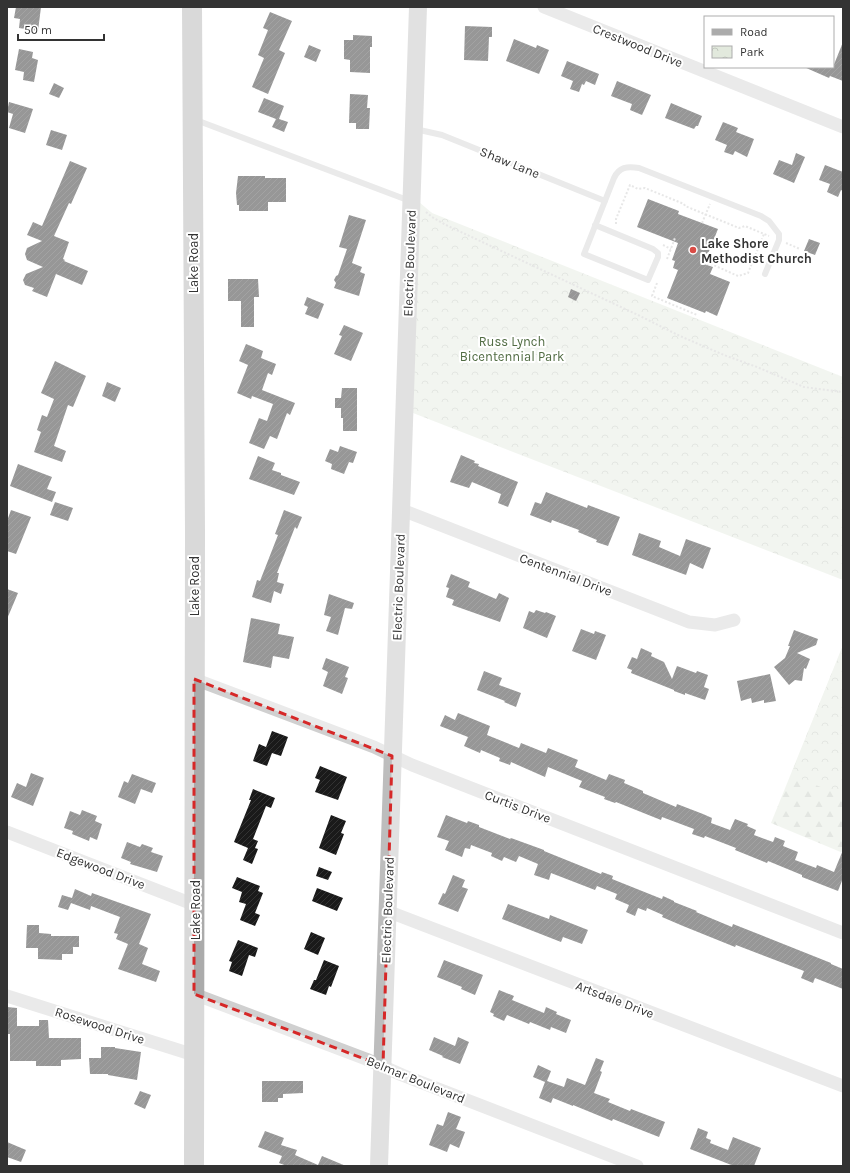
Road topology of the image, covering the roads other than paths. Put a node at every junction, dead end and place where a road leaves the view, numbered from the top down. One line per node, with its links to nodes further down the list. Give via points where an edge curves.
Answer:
1 (192, 7): 5 (main road, Lake Road)
2 (418, 7): 7 (street, Electric Boulevard)
3 (544, 7): 4 (street, Crestwood Drive)
4 (561, 10): 6 (street, Crestwood Drive)
5 (193, 118): 9 (lane); 14 (main road, Lake Road)
6 (843, 127)
7 (413, 129): 8 (lane, Shaw Lane, via 442,135); 9 (street, Electric Boulevard)
8 (605, 201): 10 (lane); 11 (lane, via 616,172 631,166 761,216 769,221 779,234)
9 (411, 202): 12 (street, Electric Boulevard)
10 (595, 225): 10 (lane, via 584,254 648,280 658,252)
11 (765, 274)
12 (402, 510): 13 (street, Centennial Drive, via 689,622 715,625); 15 (street, Electric Boulevard)
13 (734, 620)
14 (194, 679): 15 (street, Curtis Drive); 17 (main road, Lake Road)
15 (392, 756): 18 (street, Electric Boulevard); 19 (street, Curtis Drive)
16 (7, 832): 17 (street, Edgewood Drive)
17 (195, 905): 20 (main road, Lake Road)
18 (387, 911): 23 (street, Electric Boulevard); 24 (street, Artsdale Drive)
19 (843, 933)
20 (194, 994): 22 (main road, Lake Road); 23 (street, Belmar Boulevard)
21 (7, 996): 22 (street, Rosewood Drive)
22 (194, 1055): 25 (main road, Lake Road)
23 (383, 1066): 26 (street, Electric Boulevard); 27 (street, Belmar Boulevard)
24 (843, 1086)
25 (194, 1166)
26 (379, 1166)
27 (637, 1166)

